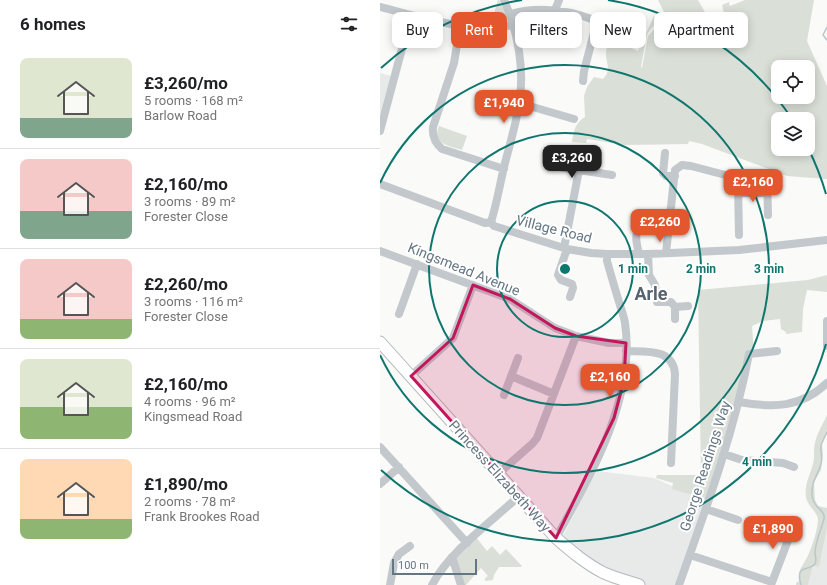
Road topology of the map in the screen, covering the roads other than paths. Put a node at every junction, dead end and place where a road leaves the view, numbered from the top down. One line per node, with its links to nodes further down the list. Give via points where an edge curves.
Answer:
1 (504, 0): 6 (street)
2 (559, 0): 4 (street)
3 (380, 7): 5 (street)
4 (555, 10): 6 (street, via 529,10); 11 (street, via 597,21)
5 (399, 12)
6 (510, 14): 7 (street)
7 (513, 25): 8 (street); 12 (street, via 519,60)
8 (507, 26)
9 (402, 48): 14 (street)
10 (456, 48): 17 (street, via 433,127 434,138 442,149)
11 (583, 81)
12 (519, 103): 13 (street); 17 (street)
13 (574, 119)
14 (380, 131)
15 (665, 153): 21 (street, via 663,173 666,176)
16 (559, 158): 18 (street, via 559,167)
17 (504, 170): 26 (street)
18 (579, 170): 20 (street); 30 (street)
19 (766, 172): 24 (street)
20 (612, 175)
21 (675, 176): 23 (street, via 675,170 685,165 733,177 737,183); 32 (street)
22 (380, 184): 26 (street, Village Road, via 485,223)
23 (738, 193): 24 (street); 28 (street)
24 (767, 193): 25 (street)
25 (768, 214)
26 (491, 222): 30 (street, Village Road, via 494,226)
27 (647, 224): 34 (street, via 636,233)
28 (739, 235)
29 (827, 240): 32 (street, Village Road, via 752,249)
30 (566, 248): 33 (street, Village Road); 38 (street, via 558,275 561,280 572,283)
31 (380, 250): 36 (street, Kingsmead Avenue)
32 (666, 252): 35 (street, Village Road)
33 (607, 254): 34 (street, Village Road); 47 (street, via 625,322)
34 (639, 254): 35 (street, Village Road)
35 (648, 254): 40 (street, via 649,275 655,285 657,301 671,302)
36 (417, 264): 37 (street, Kingsmead Avenue); 41 (street)
37 (473, 285): 44 (street, Kingsmead Avenue, via 510,299 555,328); 50 (street, via 453,338)
38 (570, 297)
39 (688, 306): 40 (street)
40 (675, 307): 42 (street)
41 (399, 314)
42 (675, 319)
43 (827, 321): 46 (street)
44 (576, 336): 47 (street, Kingsmead Avenue); 53 (street)
45 (380, 342): 50 (main road, Princess Elizabeth Way)
46 (827, 346)
47 (626, 347): 58 (street, Kingsmead Avenue, via 659,353 668,358 674,368); 67 (street, via 621,394 610,429)
48 (777, 351): 55 (street, George Readings Way, via 745,354)
49 (518, 358): 51 (street)
50 (411, 376): 61 (main road, Princess Elizabeth Way)
51 (511, 376): 53 (street); 54 (street)
52 (827, 383): 55 (street, via 806,398 789,404 765,406)
53 (554, 394): 61 (street, via 535,441)
54 (504, 395)
55 (739, 402): 57 (street, George Readings Way)
56 (380, 446): 59 (street)
57 (724, 454): 60 (street, via 742,460 783,463); 64 (street, George Readings Way)
58 (671, 463)
59 (399, 467): 62 (street); 68 (street)
60 (794, 467)
61 (498, 474): 63 (main road, Princess Elizabeth Way)
62 (380, 484)
63 (518, 497): 67 (main road, Princess Elizabeth Way); 68 (street)
64 (706, 509): 65 (street); 70 (street, George Readings Way)
65 (738, 520)
66 (795, 522): 72 (street)
67 (556, 538): 76 (main road, Princess Elizabeth Way, via 574,554 604,573)
68 (467, 543): 71 (street)
69 (410, 546): 73 (street, via 399,554 394,563)
70 (690, 555): 72 (street); 77 (street, George Readings Way)
71 (452, 557): 74 (street); 75 (street)
72 (772, 584)
73 (390, 585)
74 (432, 585)
75 (461, 585)
76 (639, 585)
77 (679, 585)

